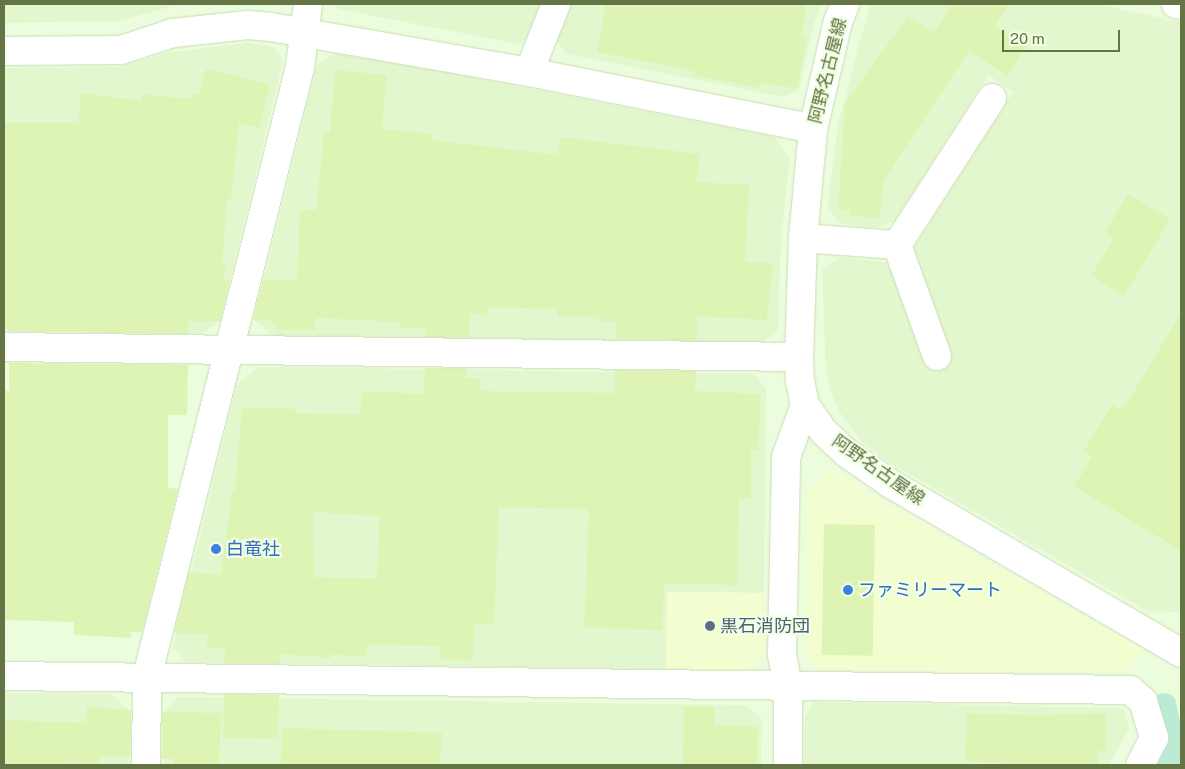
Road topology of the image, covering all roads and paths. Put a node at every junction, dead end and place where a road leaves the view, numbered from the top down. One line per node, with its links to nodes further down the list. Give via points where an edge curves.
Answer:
1 (308, 4): 6 (street)
2 (556, 4): 8 (street)
3 (845, 4): 10 (street, 阿野名古屋線)
4 (1176, 4): 5 (street)
5 (1181, 5)
6 (305, 33): 7 (street, via 248,25 173,33 121,50); 8 (street); 14 (street, via 300,67)
7 (4, 51)
8 (529, 72): 10 (street)
9 (992, 98): 12 (street)
10 (813, 130): 11 (street, 阿野名古屋線)
11 (803, 238): 12 (street); 16 (street, 阿野名古屋線)
12 (897, 245): 15 (street)
13 (4, 347): 14 (street)
14 (228, 350): 16 (street); 20 (street)
15 (937, 356)
16 (799, 357): 17 (street, 阿野名古屋線)
17 (805, 405): 18 (street, 阿野名古屋線, via 824,432 848,454 891,484); 21 (street, via 786,456 782,654)
18 (1181, 653)
19 (4, 676): 20 (street)
20 (147, 677): 21 (street); 22 (street)
21 (788, 686): 23 (street); 24 (street, via 1130,690 1143,701 1154,738)
22 (146, 765)
23 (788, 765)
24 (1140, 765)

